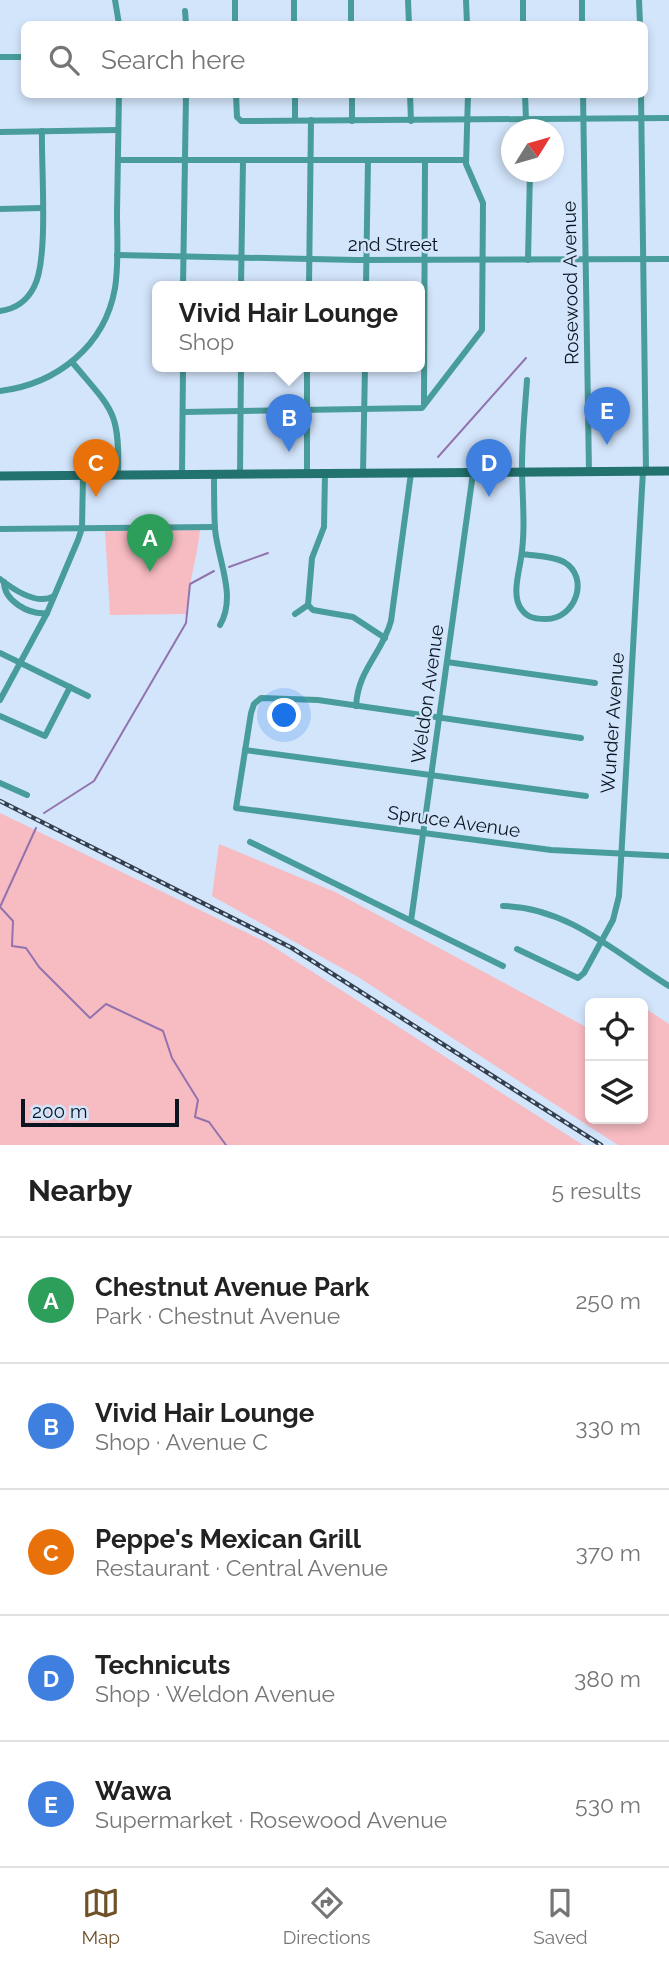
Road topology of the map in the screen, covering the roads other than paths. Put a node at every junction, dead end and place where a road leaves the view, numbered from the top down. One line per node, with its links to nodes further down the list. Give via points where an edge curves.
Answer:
1 (115, 0): 11 (street)
2 (235, 0): 13 (street)
3 (294, 0): 14 (street)
4 (351, 0): 15 (street)
5 (408, 0): 16 (street)
6 (466, 0): 17 (street)
7 (523, 0): 18 (street)
8 (582, 0): 19 (street)
9 (639, 0): 20 (street)
10 (185, 11): 12 (street)
11 (118, 21)
12 (186, 21)
13 (235, 21)
14 (294, 21)
15 (351, 21)
16 (409, 21)
17 (467, 21)
18 (523, 21)
19 (582, 21)
20 (640, 21)
21 (0, 57): 22 (street)
22 (21, 57)
23 (119, 98): 44 (street)
24 (186, 98): 48 (street)
25 (236, 98): 38 (street, via 238,120)
26 (295, 98): 38 (street)
27 (352, 98): 42 (street)
28 (410, 98): 43 (street)
29 (468, 98): 39 (street)
30 (526, 98): 34 (street)
31 (583, 98): 36 (street, Rosewood Avenue)
32 (641, 98): 37 (street, Wunder Avenue)
33 (669, 118): 37 (street)
34 (529, 119)
35 (564, 119): 36 (street)
36 (584, 119): 37 (street); 67 (street, Rosewood Avenue)
37 (641, 119): 61 (street, Wunder Avenue)
38 (295, 120): 41 (street)
39 (468, 120): 40 (street); 43 (street); 53 (street)
40 (501, 120)
41 (310, 121): 42 (street); 50 (street)
42 (352, 121): 43 (street)
43 (411, 121)
44 (118, 130): 45 (street); 47 (street)
45 (42, 131): 46 (street); 55 (street)
46 (0, 132)
47 (118, 160): 48 (street); 57 (street)
48 (185, 160): 49 (street); 58 (street)
49 (243, 160): 50 (street); 59 (street)
50 (310, 160): 51 (street); 60 (street)
51 (368, 160): 52 (street); 63 (street)
52 (425, 160): 53 (street); 64 (street)
53 (466, 160): 65 (street, via 483,203)
54 (530, 182): 66 (street)
55 (41, 208): 56 (street); 73 (street, via 36,281 25,299)
56 (0, 209)
57 (117, 255): 58 (street, 2nd Street); 74 (street, via 107,314 91,343)
58 (184, 257): 59 (street, 2nd Street); 68 (street)
59 (242, 258): 60 (street, 2nd Street); 69 (street)
60 (309, 259): 63 (street, 2nd Street); 70 (street)
61 (643, 259): 62 (street, 2nd Street); 67 (street, 2nd Street); 87 (street, Wunder Avenue)
62 (669, 259)
63 (366, 260): 64 (street, 2nd Street); 71 (street)
64 (424, 260): 65 (street, 2nd Street); 72 (street)
65 (482, 260): 66 (street, 2nd Street); 82 (street, via 481,334)
66 (528, 260): 67 (street, 2nd Street)
67 (586, 260): 91 (street, Rosewood Avenue)
68 (183, 281)
69 (241, 281)
70 (309, 281)
71 (366, 281)
72 (424, 281)
73 (0, 312)
74 (72, 362): 81 (street, via 47,379); 98 (street, via 114,416 119,437)
75 (183, 372): 84 (street)
76 (241, 372): 85 (street)
77 (307, 372): 86 (street)
78 (365, 372): 83 (street)
79 (424, 372): 82 (street)
80 (527, 380): 90 (street)
81 (0, 391)
82 (424, 404): 83 (street, via 415,410)
83 (364, 410): 86 (street); 92 (street)
84 (183, 412): 85 (street); 99 (street)
85 (240, 412): 86 (street); 94 (street)
86 (306, 412): 95 (street)
87 (645, 471): 88 (street); 91 (street); 131 (street, Wunder Avenue)
88 (669, 471)
89 (473, 472): 90 (street); 93 (street); 115 (street, Weldon Avenue)
90 (522, 472): 91 (street); 105 (street)
91 (589, 472)
92 (363, 473): 93 (street); 96 (street)
93 (411, 473): 112 (street)
94 (240, 474): 95 (street); 100 (street)
95 (307, 474): 96 (street)
96 (324, 474): 108 (street, via 324,527 312,558)
97 (83, 475): 98 (street); 101 (street); 103 (street)
98 (118, 475): 99 (street)
99 (182, 475): 100 (street)
100 (214, 475): 102 (street)
101 (0, 476)
102 (215, 527): 103 (street); 111 (street, via 228,601)
103 (82, 528): 104 (street); 107 (street)
104 (0, 529)
105 (522, 554): 105 (street, via 517,593 521,608 537,619 566,614 575,601 576,578 571,568 558,560)
106 (2, 581): 107 (street, via 29,596); 109 (street, via 12,601)
107 (54, 596): 109 (street)
108 (308, 605): 110 (street); 112 (street, via 313,610 353,617)
109 (47, 613): 114 (street)
110 (295, 614)
111 (220, 625)
112 (385, 638): 120 (street, via 361,676)
113 (0, 653): 114 (street)
114 (19, 662): 117 (street); 119 (street)
115 (447, 662): 116 (street); 122 (street, Weldon Avenue)
116 (595, 683)
117 (70, 687): 118 (street); 121 (street, via 43,736)
118 (88, 696)
119 (0, 700)
120 (356, 706): 122 (street); 124 (street, via 303,699 257,700)
121 (0, 716)
122 (440, 718): 123 (street); 125 (street, Weldon Avenue)
123 (581, 738)
124 (245, 750): 125 (street); 129 (street, Spruce Avenue, via 236,808)
125 (432, 775): 128 (street); 129 (street, Weldon Avenue)
126 (0, 783): 127 (street)
127 (27, 795)
128 (586, 796)
129 (423, 833): 131 (street, Spruce Avenue); 134 (street, Weldon Avenue)
130 (250, 842): 134 (street)
131 (621, 854): 132 (street, Spruce Avenue); 135 (street, Wunder Avenue, via 618,908)
132 (669, 856)
133 (503, 906): 135 (street, via 546,912)
134 (411, 921): 137 (street)
135 (601, 942): 136 (street, Wunder Avenue, via 586,969 575,978); 138 (street)
136 (517, 949)
137 (503, 966)
138 (669, 986)

